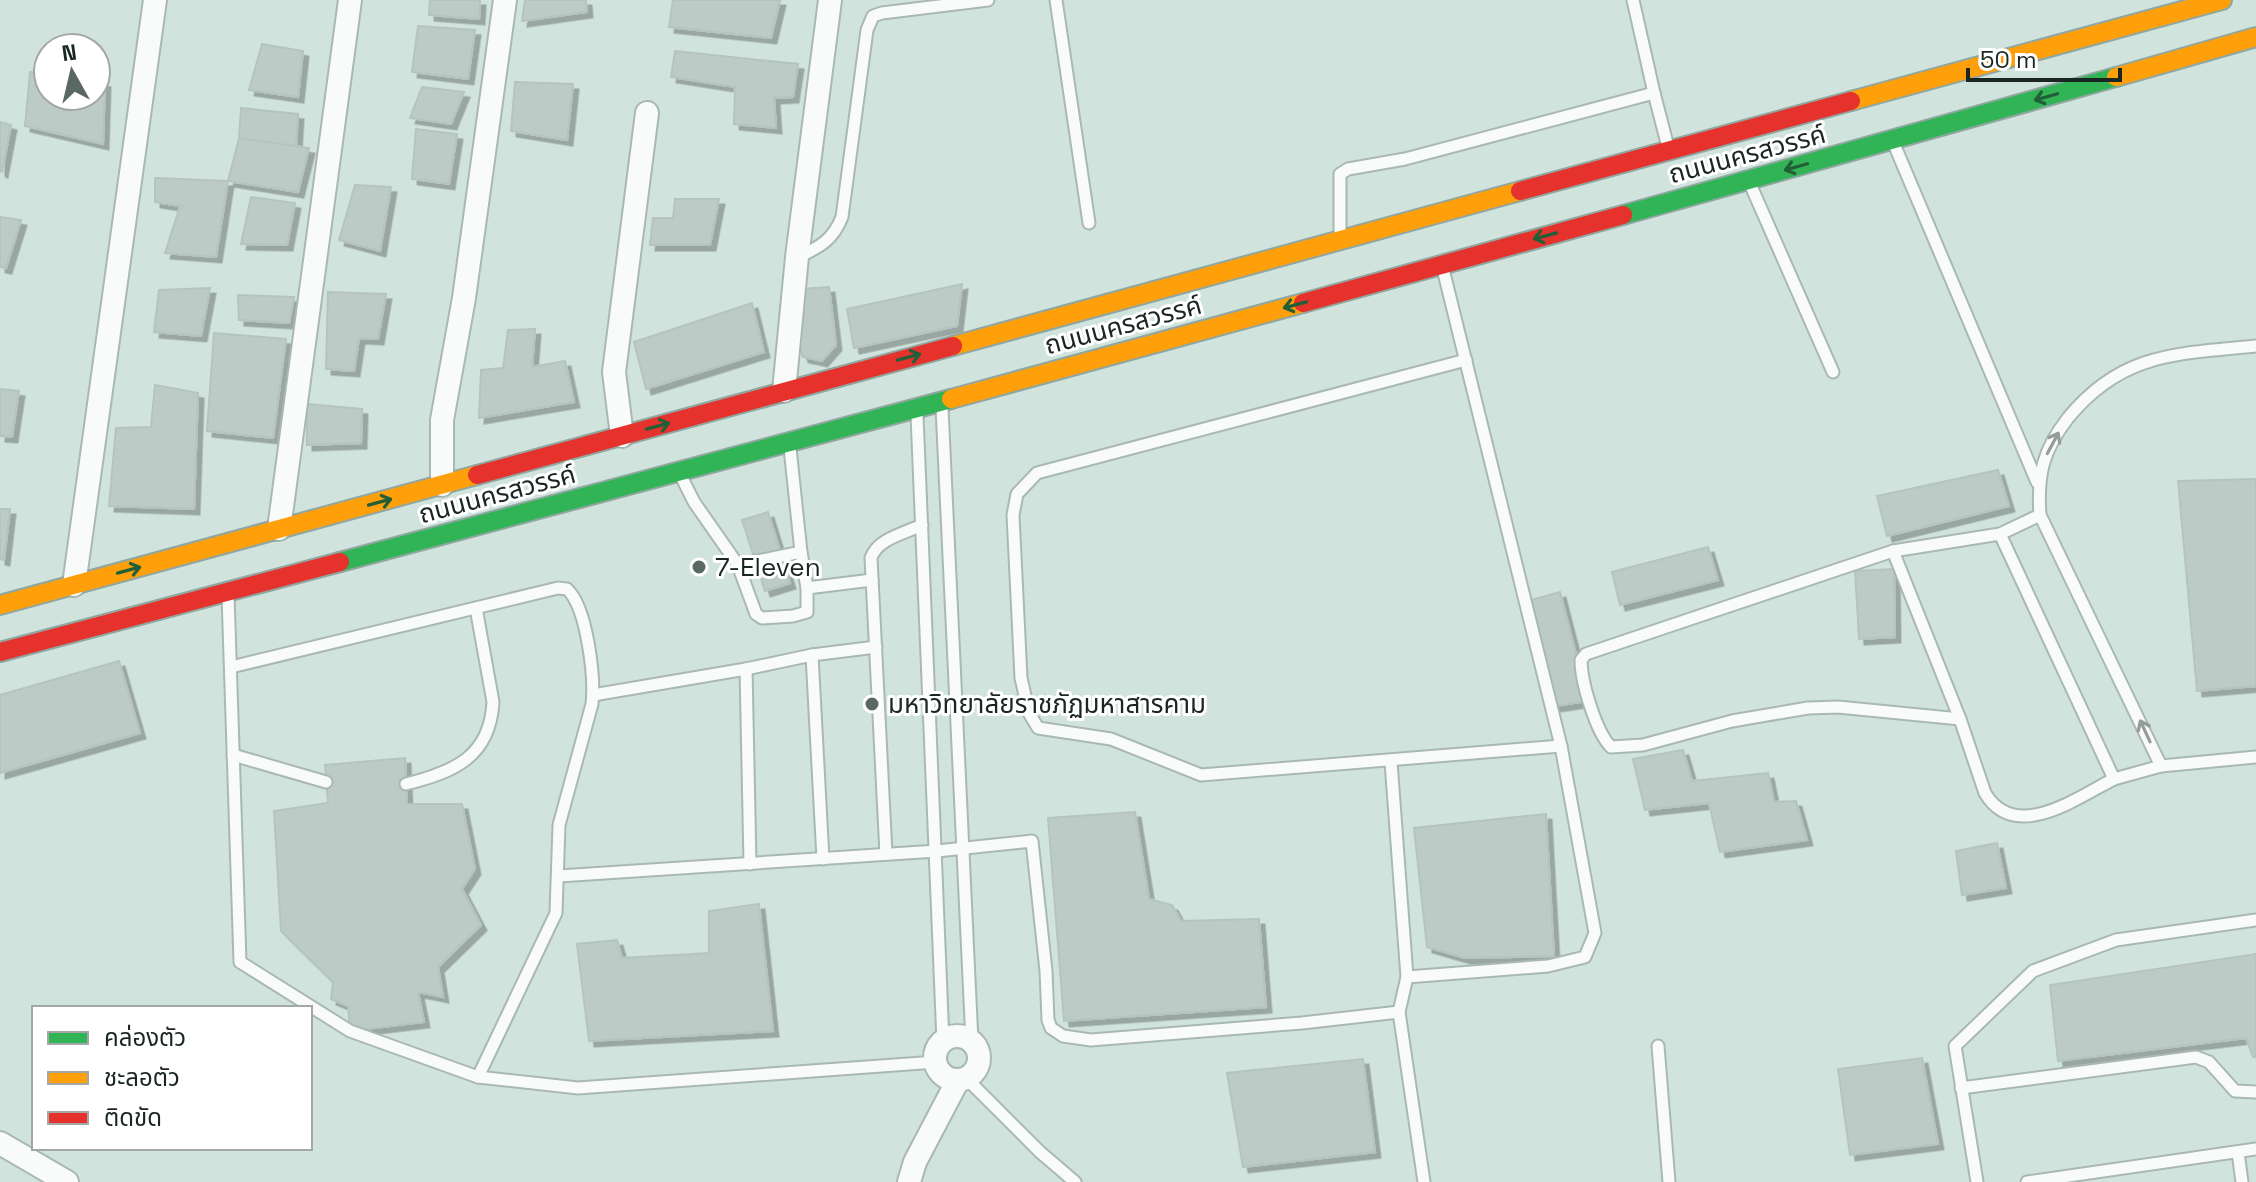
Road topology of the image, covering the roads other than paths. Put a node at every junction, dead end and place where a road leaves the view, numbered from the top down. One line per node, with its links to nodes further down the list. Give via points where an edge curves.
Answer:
1 (155, 0): 39 (street)
2 (350, 0): 33 (street)
3 (505, 0): 30 (street, via 442,420)
4 (830, 0): 18 (street)
5 (988, 0): 18 (lane, via 873,16 842,217 832,238)
6 (1056, 0): 16 (lane)
7 (1633, 0): 11 (lane)
8 (2222, 0): 9 (main road, ถนนนครสวรรค์)
9 (2157, 9): 14 (main road, ถนนนครสวรรค์)
10 (2256, 37): 13 (main road, ถนนนครสวรรค์, one-way to 13)
11 (1654, 93): 14 (lane); 17 (lane, via 1344,171 1339,184)
12 (647, 113): 26 (street, via 614,372)
13 (1892, 140): 15 (main road, ถนนนครสวรรค์, one-way to 15); 29 (lane)
14 (1669, 150): 17 (main road, ถนนนครสวรรค์)
15 (1749, 180): 19 (main road, ถนนนครสวรรค์, one-way to 19); 22 (lane)
16 (1089, 223)
17 (1340, 240): 24 (main road, ถนนนครสวรรค์, one-way to 17)
18 (797, 257): 24 (street)
19 (1442, 264): 21 (lane); 23 (main road, ถนนนครสวรรค์, one-way to 23)
20 (2256, 346): 29 (lane, one-way to 20, via 2061,427 2109,378 2175,354)
21 (1466, 360): 51 (lane); 54 (lane, via 1037,473 1017,494 1013,515 1021,678 1038,728 1111,739 1201,775)
22 (1833, 372)
23 (942, 402): 25 (main road, ถนนนครสวรรค์); 59 (lane)
24 (786, 404): 26 (main road, ถนนนครสวรรค์, one-way to 24); 27 (main road)
25 (916, 408): 27 (main road, ถนนนครสวรรค์); 32 (lane)
26 (622, 436): 30 (main road, ถนนนครสวรรค์)
27 (790, 443): 28 (main road, ถนนนครสวรรค์); 36 (lane)
28 (680, 473): 37 (lane); 41 (main road, ถนนนครสวรรค์)
29 (2038, 482): 31 (lane)
30 (442, 485): 33 (main road, ถนนนครสวรรค์, one-way to 30)
31 (2040, 515): 34 (lane); 55 (lane, one-way to 31)
32 (922, 525): 38 (lane, via 876,547); 60 (lane)
33 (279, 529): 39 (main road, ถนนนครสวรรค์, one-way to 33)
34 (2000, 534): 35 (lane); 56 (lane)
35 (1893, 551): 50 (lane); 50 (lane, via 1586,654 1581,660 1583,678 1601,733 1610,747 1643,745 1808,708)
36 (801, 552): 37 (lane); 40 (lane)
37 (738, 565): 40 (lane, via 762,618 807,612)
38 (872, 580): 40 (lane); 44 (lane)
39 (74, 585): 42 (main road, ถนนนครสวรรค์)
40 (807, 588)
41 (228, 591): 45 (main road, ถนนนครสวรรค์); 47 (lane)
42 (0, 605)
43 (476, 608): 47 (lane); 49 (lane, via 567,589 576,599 590,655); 58 (lane, via 493,702 486,736 453,769)
44 (876, 647): 46 (lane); 61 (lane)
45 (0, 652)
46 (812, 655): 48 (lane); 62 (lane)
47 (231, 667): 52 (lane)
48 (746, 669): 49 (lane); 63 (lane)
49 (593, 695): 64 (lane, via 560,815)
50 (1960, 719): 56 (lane, via 1985,793 2001,810 2017,816 2046,813)
51 (1561, 746): 54 (lane); 66 (lane, via 1594,918 1595,933 1585,957 1548,966)
52 (233, 755): 57 (lane); 67 (lane, via 240,962)
53 (2256, 757): 55 (lane)
54 (1391, 762): 66 (lane)
55 (2161, 766): 56 (lane)
56 (2114, 779)
57 (326, 782)
58 (406, 784)
59 (963, 849): 60 (lane); 69 (lane, via 1032,841 1048,1020 1063,1036 1091,1040); 70 (lane)
60 (937, 851): 61 (lane); 72 (lane)
61 (886, 854): 62 (lane)
62 (823, 859): 63 (lane)
63 (750, 864): 64 (lane)
64 (559, 876): 73 (lane, via 556,913)
65 (2256, 920): 75 (lane, via 2116,940 2033,971 1955,1046)
66 (1407, 977): 69 (lane)
67 (310, 1006)
68 (312, 1007): 73 (lane, via 350,1031)
69 (1399, 1012): 83 (lane)
70 (972, 1042): 72 (street, via 961,1036); 74 (street, via 979,1063)
71 (1658, 1046): 84 (lane)
72 (939, 1052): 73 (lane, via 578,1088); 74 (street, via 944,1075)
73 (478, 1077)
74 (962, 1079): 81 (street); 82 (lane)
75 (1961, 1088): 76 (lane, via 2187,1057 2209,1062 2235,1091); 85 (lane)
76 (2256, 1092)
77 (0, 1143): 80 (street)
78 (2256, 1149): 79 (lane)
79 (2238, 1152): 86 (lane); 87 (lane)
80 (67, 1182)
81 (909, 1182)
82 (1075, 1182)
83 (1424, 1182)
84 (1669, 1182)
85 (1977, 1182)
86 (2027, 1182)
87 (2242, 1182)

